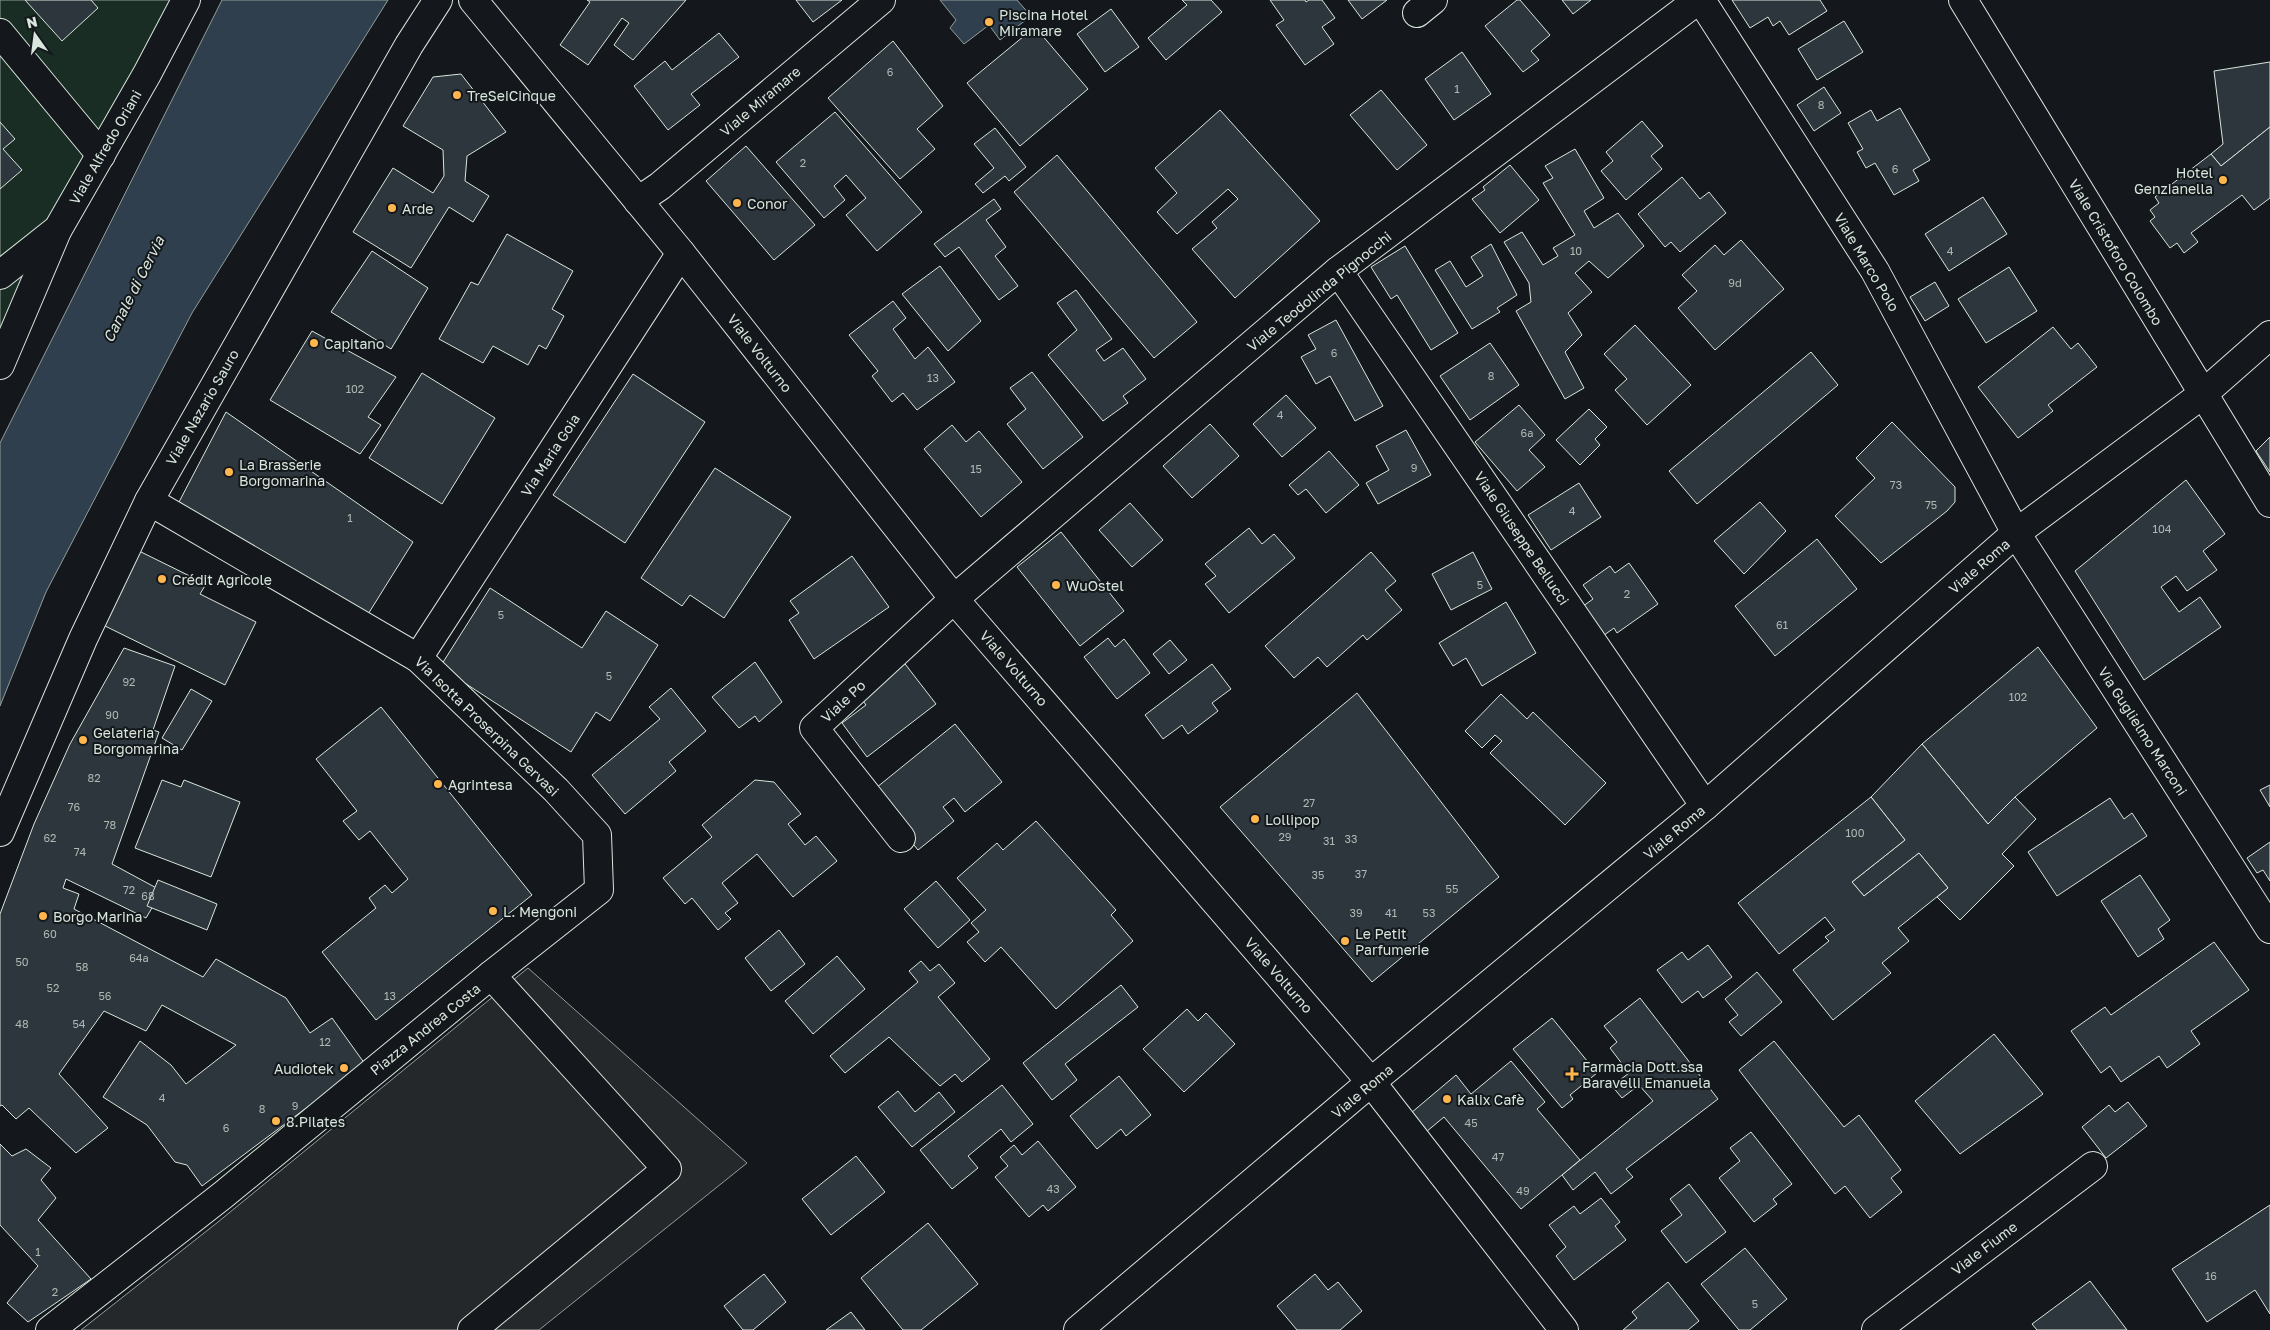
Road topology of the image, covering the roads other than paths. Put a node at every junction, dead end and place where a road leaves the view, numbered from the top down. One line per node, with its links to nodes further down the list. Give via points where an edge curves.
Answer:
1 (186, 0): 8 (street, Viale Alfredo Oriani)
2 (438, 0): 17 (street, Viale Nazario Sauro, via 404,53)
3 (472, 0): 9 (street, Viale Volturno)
4 (881, 0): 9 (street, Viale Miramare)
5 (1700, 0): 12 (street, Viale Teodolinda Pignocchi); 19 (street, Viale Marco Polo, via 1875,271)
6 (1962, 0): 16 (street, Viale Cristoforo Colombo)
7 (0, 33): 8 (street)
8 (101, 155): 10 (street, Viale Alfredo Oriani)
9 (638, 201): 11 (street, Viale Volturno)
10 (58, 229): 13 (street, Viale Alfredo Oriani); 15 (street)
11 (681, 253): 20 (street, Viale Volturno); 21 (street, Via Maria Goia)
12 (1338, 271): 20 (street, Viale Teodolinda Pignocchi); 22 (street, Viale Giuseppe Bellucci)
13 (0, 275)
14 (2270, 335): 16 (street, Viale Roma)
15 (0, 365)
16 (2202, 394): 18 (street, Viale Cristoforo Colombo); 19 (street, Viale Roma)
17 (149, 501): 21 (street, Via Isotta Proserpina Gervasi); 23 (street, Viale Nazario Sauro, via 83,639)
18 (2270, 502)
19 (2016, 533): 22 (street, Viale Roma); 25 (street, Via Guglielmo Marconi)
20 (954, 599): 24 (street, Viale Po, via 814,728); 27 (street, Viale Volturno)
21 (418, 658): 26 (street, Via Isotta Proserpina Gervasi, via 556,790 597,835 600,890)
22 (1705, 806): 27 (street, Viale Roma)
23 (0, 832)
24 (901, 838)
25 (2270, 929)
26 (491, 975): 29 (street, Piazza Andrea Costa, via 223,1195); 30 (street, Piazza Andrea Costa, via 667,1169)
27 (1371, 1082): 31 (street, Viale Roma); 32 (street, Viale Volturno)
28 (2093, 1166): 33 (street, Viale Fiume)
29 (50, 1330)
30 (472, 1330)
31 (1078, 1330)
32 (1564, 1330)
33 (1876, 1330)

